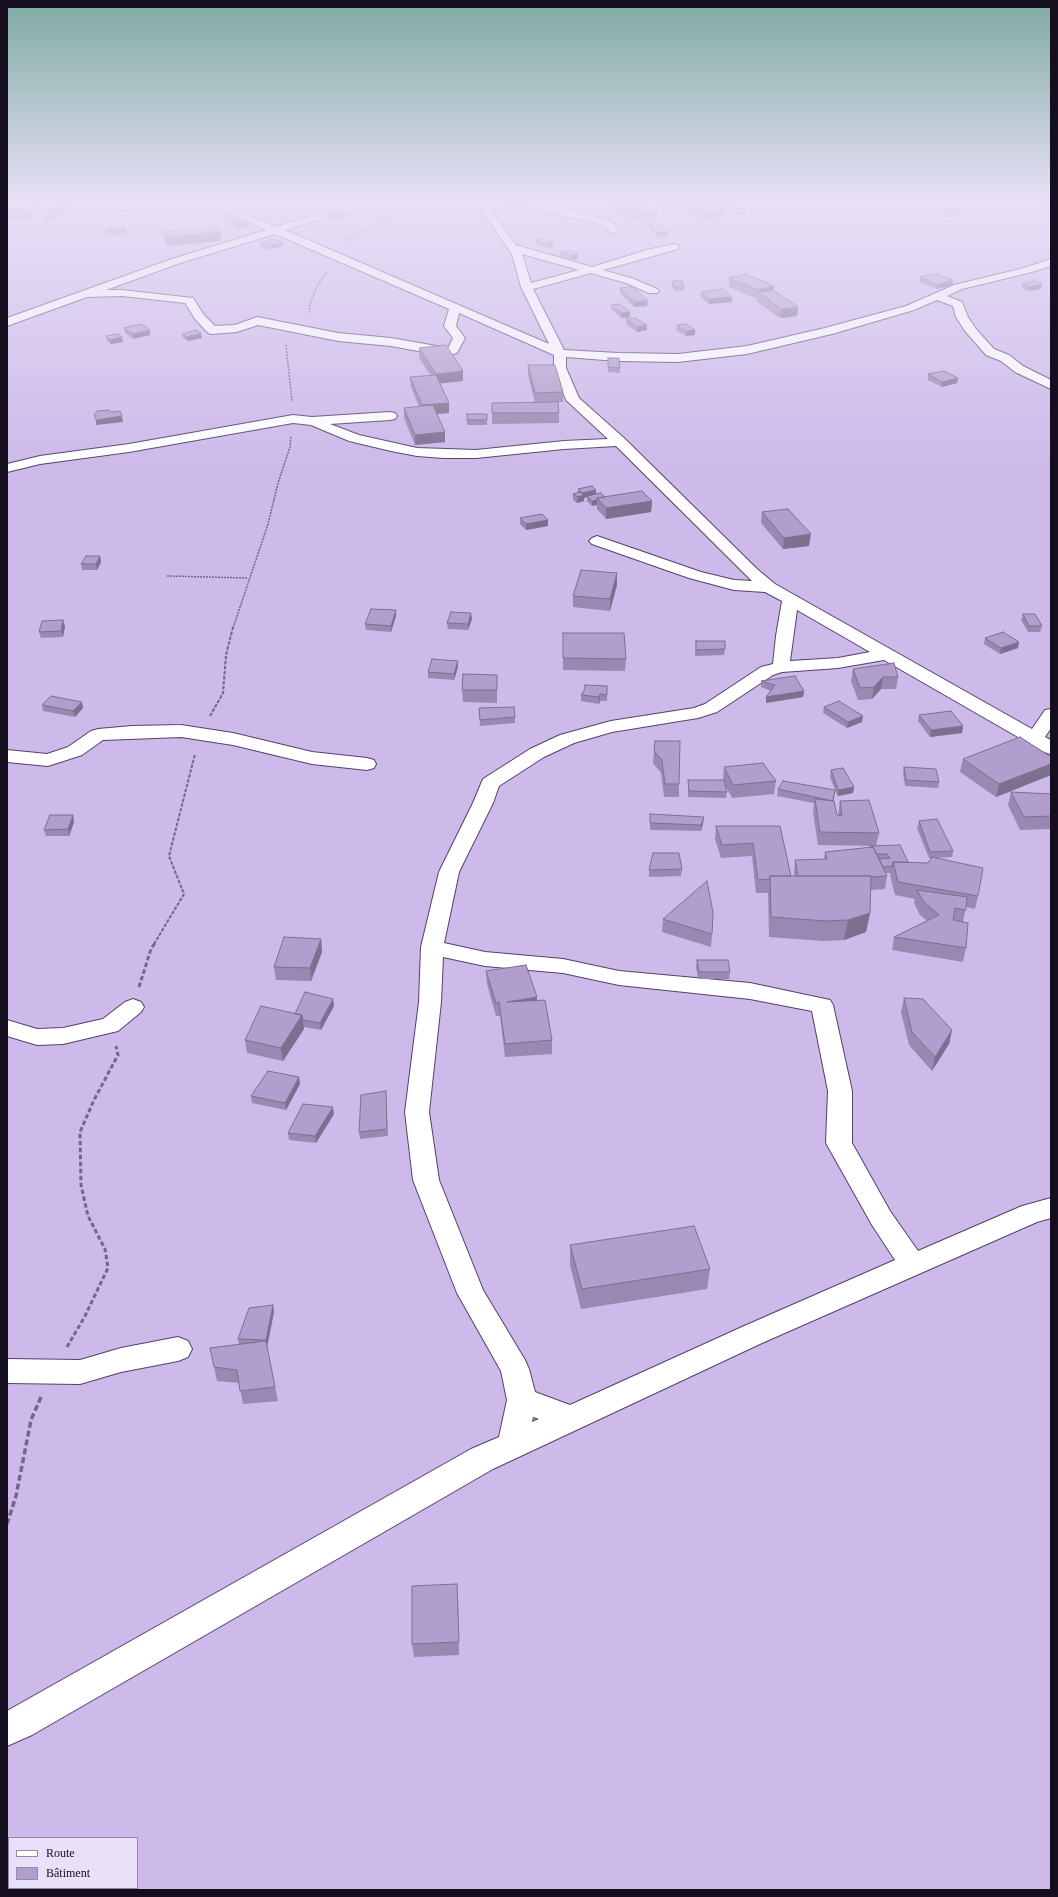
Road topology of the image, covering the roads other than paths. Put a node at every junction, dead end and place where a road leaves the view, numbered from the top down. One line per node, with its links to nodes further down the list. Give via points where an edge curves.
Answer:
1 (101, 290): 7 (street)
2 (412, 290): 9 (street)
3 (528, 290): 11 (street)
4 (649, 290): 6 (street)
5 (952, 290): 8 (street)
6 (652, 291)
7 (89, 294): 9 (street, via 122,293 188,300 199,317 212,330 237,328 257,321 338,337 391,342 445,352 453,350 459,338 450,326); 10 (street)
8 (936, 296): 11 (street, via 910,308 828,331 739,351 648,359); 12 (street, via 958,304 962,317 971,331 990,352)
9 (455, 308): 11 (street)
10 (7, 322)
11 (560, 353): 15 (street, via 560,368 574,400)
12 (1051, 385)
13 (390, 416): 14 (street)
14 (312, 421): 15 (street, via 354,438 424,452 476,454 564,444); 16 (street, via 294,420 235,428 129,448 40,460)
15 (620, 442): 18 (street)
16 (7, 468)
17 (597, 541): 18 (street, via 695,575 734,585)
18 (769, 587): 19 (street)
19 (791, 599): 20 (street); 21 (street, via 784,636)
20 (886, 654): 21 (street, via 838,663); 23 (street)
21 (782, 667): 27 (street, via 767,671 711,708 698,713 611,727 567,739 537,753 490,783 483,803 449,872)
22 (1051, 714): 23 (street)
23 (1035, 739): 24 (street)
24 (1051, 748)
25 (7, 756): 26 (street, via 48,760 75,751 98,735 181,732 233,739 312,758)
26 (367, 764)
27 (432, 947): 31 (street, via 485,959 563,966 619,978 750,991 822,1005 840,1091 839,1143 881,1218); 34 (street, via 430,1002 417,1112 426,1180 471,1294 515,1369)
28 (133, 1007): 29 (street, via 110,1024 63,1036 37,1037)
29 (7, 1028)
30 (1051, 1208): 31 (street, via 1032,1213)
31 (912, 1265): 35 (street)
32 (178, 1349): 33 (street, via 121,1360 80,1372)
33 (7, 1371)
34 (522, 1400): 35 (street); 36 (street)
35 (571, 1418): 36 (street)
36 (512, 1446): 37 (street, via 482,1459)
37 (7, 1729)

